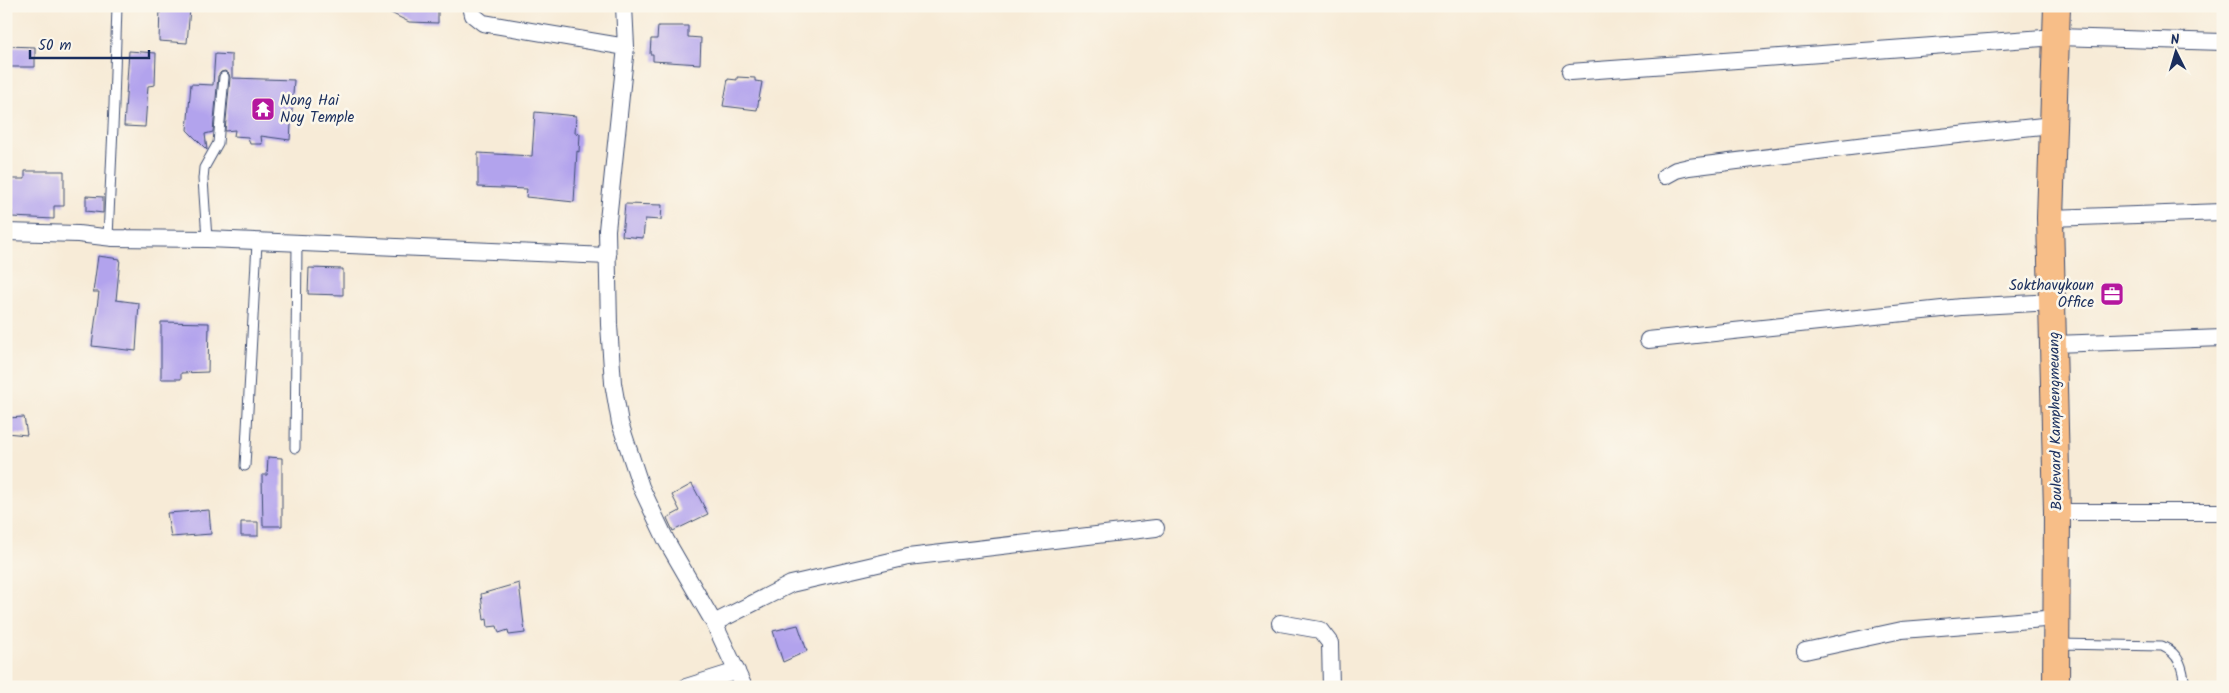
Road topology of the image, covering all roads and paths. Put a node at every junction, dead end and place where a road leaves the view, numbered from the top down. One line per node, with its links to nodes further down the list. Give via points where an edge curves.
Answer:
1 (116, 6): 15 (lane)
2 (472, 6): 7 (street, via 473,15 484,23)
3 (624, 6): 7 (street)
4 (2057, 6): 5 (main road, Boulevard Kamphengmeuang)
5 (2057, 37): 6 (street); 8 (street); 10 (main road, Boulevard Kamphengmeuang)
6 (2223, 42)
7 (626, 47): 19 (street, via 607,230)
8 (1570, 72)
9 (224, 77): 16 (lane, via 218,143 204,168 202,179)
10 (2052, 125): 11 (street, via 1866,144 1676,170); 13 (main road, Boulevard Kamphengmeuang)
11 (1665, 176)
12 (2223, 212): 13 (street)
13 (2050, 218): 20 (main road, Boulevard Kamphengmeuang)
14 (6, 232): 15 (street)
15 (108, 237): 16 (street)
16 (207, 239): 17 (street)
17 (257, 243): 18 (street); 25 (lane)
18 (297, 244): 19 (street); 24 (lane)
19 (608, 256): 30 (street, via 613,383 620,423 646,496 666,540)
20 (2052, 302): 22 (street, via 1961,307); 23 (main road, Boulevard Kamphengmeuang)
21 (2223, 338): 23 (street)
22 (1648, 340)
23 (2054, 344): 26 (main road, Boulevard Kamphengmeuang)
24 (295, 448)
25 (245, 466)
26 (2057, 512): 27 (street); 31 (main road, Boulevard Kamphengmeuang)
27 (2223, 512)
28 (1156, 528): 30 (street, via 908,556 791,584)
29 (1280, 623): 36 (street, via 1320,630 1330,643)
30 (714, 624): 33 (street)
31 (2057, 631): 32 (street, via 1902,630); 37 (main road, Boulevard Kamphengmeuang); 38 (lane, via 2162,646 2175,654 2181,663)
32 (1805, 651)
33 (737, 671): 34 (street); 35 (street)
34 (686, 687)
35 (744, 687)
36 (1331, 687)
37 (2056, 687)
38 (2185, 687)

